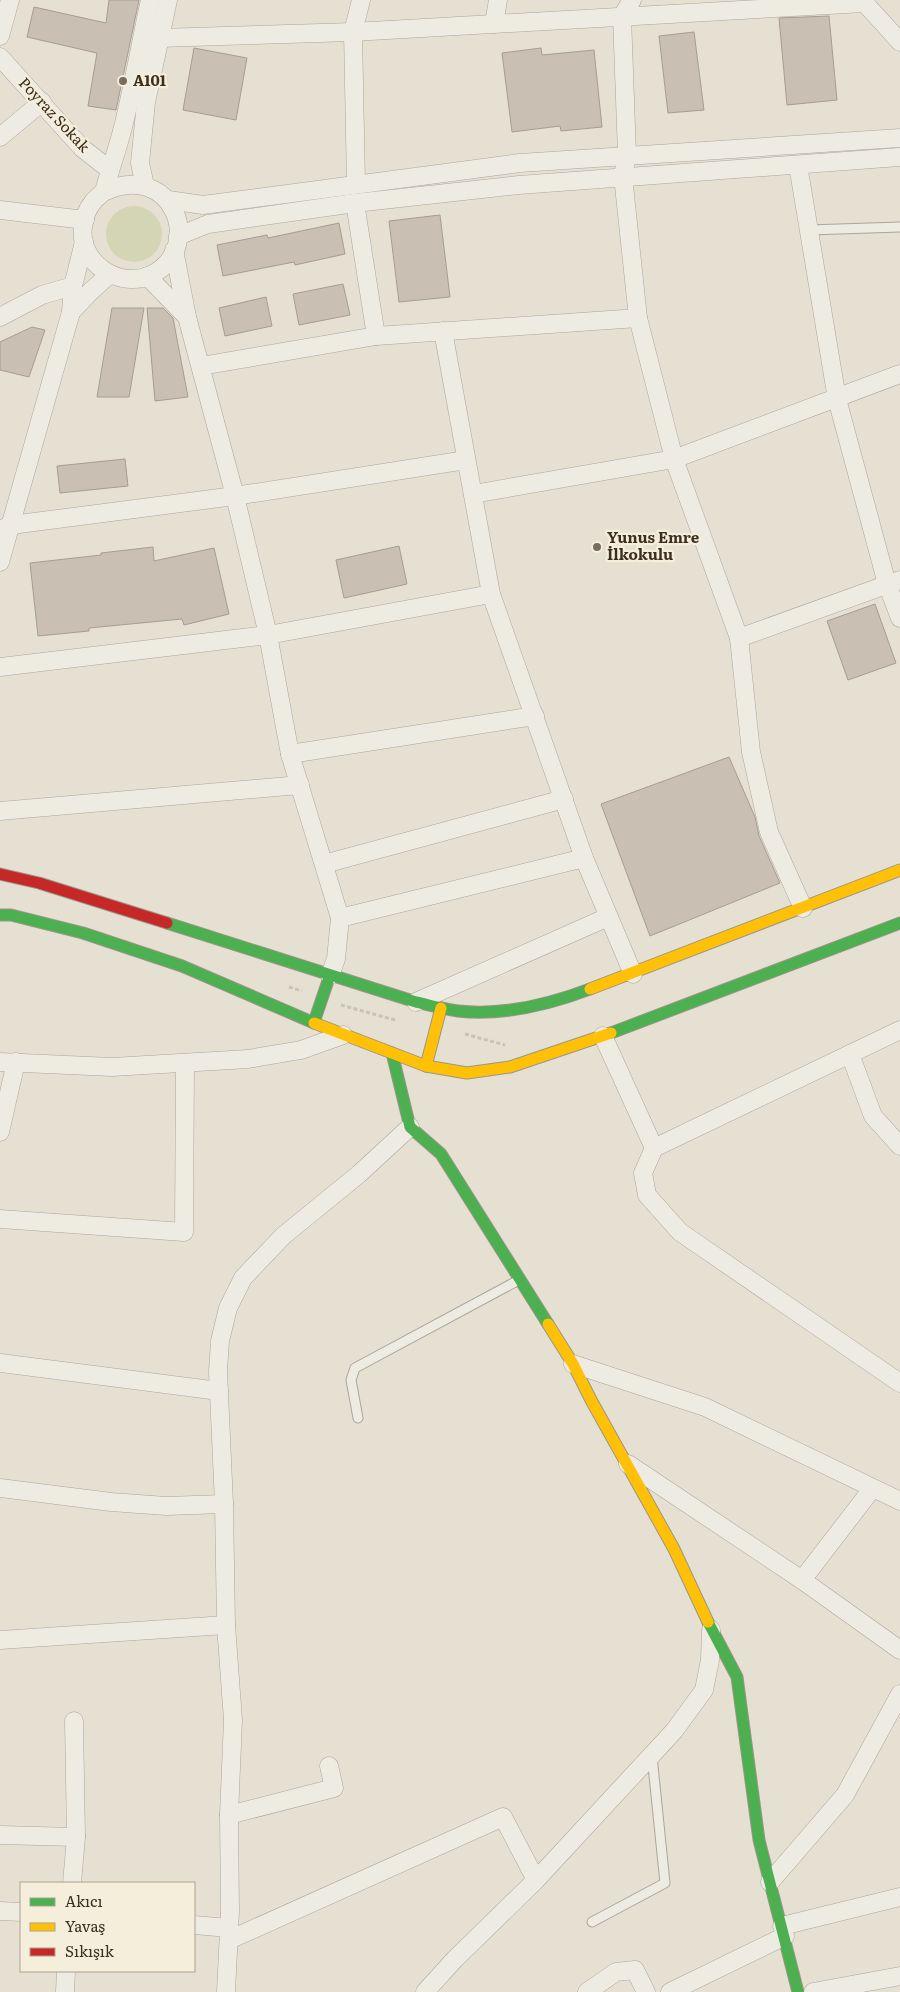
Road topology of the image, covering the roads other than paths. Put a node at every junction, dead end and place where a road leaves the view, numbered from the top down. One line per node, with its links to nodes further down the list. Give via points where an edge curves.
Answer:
1 (10, 0): 11 (street)
2 (150, 0): 21 (street, via 124,123)
3 (168, 0): 12 (street)
4 (361, 0): 10 (street)
5 (498, 0): 9 (street)
6 (632, 0): 8 (street)
7 (863, 2): 8 (street); 13 (street)
8 (622, 16): 9 (street); 18 (street)
9 (494, 24): 10 (street)
10 (353, 32): 12 (street); 23 (street)
11 (0, 36)
12 (159, 38): 24 (street, via 146,102 140,163)
13 (900, 42)
14 (0, 57): 15 (street, Poyraz Sokak)
15 (42, 102): 16 (street); 21 (street, Poyraz Sokak, via 82,148)
16 (0, 137)
17 (900, 138): 18 (street)
18 (626, 155): 22 (street); 23 (street, via 520,163)
19 (900, 157): 20 (street)
20 (798, 165): 22 (street); 31 (street)
21 (110, 170): 25 (street)
22 (623, 176): 27 (street); 40 (street)
23 (356, 184): 26 (street, via 203,205)
24 (145, 186): 25 (street, via 131,183); 26 (street)
25 (104, 192): 29 (street, via 93,201)
26 (168, 200): 33 (street, via 178,228)
27 (355, 202): 33 (street, via 208,224); 42 (street)
28 (0, 210): 29 (street)
29 (85, 220): 32 (street)
30 (900, 227): 31 (lane)
31 (808, 230): 45 (street)
32 (84, 242): 34 (street, via 89,255); 36 (street)
33 (176, 243): 35 (street, via 163,266); 39 (street)
34 (110, 274): 35 (street, via 124,279); 37 (street)
35 (147, 276): 39 (street)
36 (72, 286): 37 (street); 38 (street, via 42,295)
37 (71, 312): 50 (street)
38 (0, 317)
39 (187, 317): 43 (street)
40 (638, 318): 41 (street); 46 (street)
41 (443, 331): 42 (street); 47 (street)
42 (376, 336): 43 (street)
43 (201, 366): 49 (street)
44 (900, 374): 45 (street)
45 (837, 400): 46 (street); 52 (street)
46 (674, 459): 48 (street); 56 (street)
47 (466, 460): 48 (street); 49 (street)
48 (473, 494): 53 (street)
49 (235, 496): 50 (street); 55 (street)
50 (6, 528): 51 (street)
51 (0, 562)
52 (894, 582): 54 (street); 56 (street)
53 (491, 594): 55 (street); 58 (street)
54 (900, 618)
55 (268, 636): 57 (street); 59 (street)
56 (739, 638): 67 (street, via 750,752 769,832)
57 (0, 667)
58 (535, 716): 59 (street); 61 (street)
59 (290, 754): 60 (street)
60 (300, 785): 62 (street); 64 (street)
61 (564, 799): 63 (street); 64 (street)
62 (0, 811)
63 (584, 858): 69 (street); 70 (street)
64 (324, 864): 70 (street)
65 (900, 870): 67 (main road)
66 (0, 874): 73 (main road, via 39,883)
67 (803, 908): 72 (main road)
68 (0, 915): 76 (main road, via 83,933 182,966)
69 (608, 917): 72 (street); 74 (street)
70 (340, 918): 73 (street, via 336,959)
71 (900, 923): 79 (main road)
72 (633, 974): 75 (main road, via 540,1006 486,1012)
73 (330, 975): 74 (main road); 76 (main road)
74 (416, 1002): 75 (main road)
75 (441, 1008): 84 (main road)
76 (314, 1022): 78 (main road)
77 (900, 1030): 81 (street)
78 (343, 1034): 80 (main road); 83 (street, via 302,1050 248,1059)
79 (603, 1036): 84 (main road, via 510,1068 468,1073); 88 (street)
80 (392, 1053): 84 (main road); 85 (main road)
81 (850, 1054): 87 (street, via 873,1116); 88 (street)
82 (8, 1062): 83 (street, via 112,1067); 86 (street)
83 (185, 1063): 89 (street, via 184,1232)
84 (426, 1066)
85 (410, 1127): 90 (main road, via 441,1154); 94 (street, via 283,1236 243,1278 228,1308 220,1341)
86 (0, 1132)
87 (900, 1146)
88 (654, 1148): 93 (street, via 643,1174 647,1196 680,1232)
89 (0, 1219)
90 (520, 1279): 92 (main road); 95 (lane, via 356,1368 351,1380)
91 (0, 1363): 94 (street)
92 (573, 1364): 96 (main road); 98 (street, via 705,1407)
93 (900, 1383)
94 (219, 1391): 100 (street)
95 (358, 1418)
96 (627, 1463): 101 (street); 103 (main road, via 674,1548)
97 (0, 1488): 100 (street, via 166,1506)
98 (872, 1489): 99 (street); 101 (street)
99 (900, 1501)
100 (224, 1504): 102 (street)
101 (802, 1580): 105 (street)
102 (226, 1625): 104 (street); 110 (street, via 233,1720)
103 (711, 1627): 108 (street, via 710,1660 704,1690); 115 (main road, via 737,1677 759,1840)
104 (0, 1640)
105 (900, 1650)
106 (900, 1694): 115 (street, via 845,1795)
107 (74, 1722): 112 (street)
108 (652, 1756): 113 (street); 119 (lane, via 665,1883)
109 (329, 1766): 110 (street, via 334,1788)
110 (230, 1815): 122 (street)
111 (0, 1835): 112 (street)
112 (76, 1837): 114 (street)
113 (536, 1880): 122 (street, via 503,1816); 127 (street)
114 (72, 1882)
115 (770, 1882): 121 (main road)
116 (900, 1897): 121 (street)
117 (0, 1911): 118 (street)
118 (20, 1912)
119 (592, 1922)
120 (195, 1925): 122 (street)
121 (783, 1931): 130 (street); 131 (main road)
122 (229, 1934): 126 (street)
123 (66, 1972): 125 (street)
124 (900, 1976): 132 (street)
125 (65, 1992)
126 (226, 1992)
127 (425, 1992)
128 (586, 1992): 129 (street, via 616,1972 635,1970)
129 (646, 1992)
130 (670, 1992)
131 (798, 1992)
132 (813, 1992)

